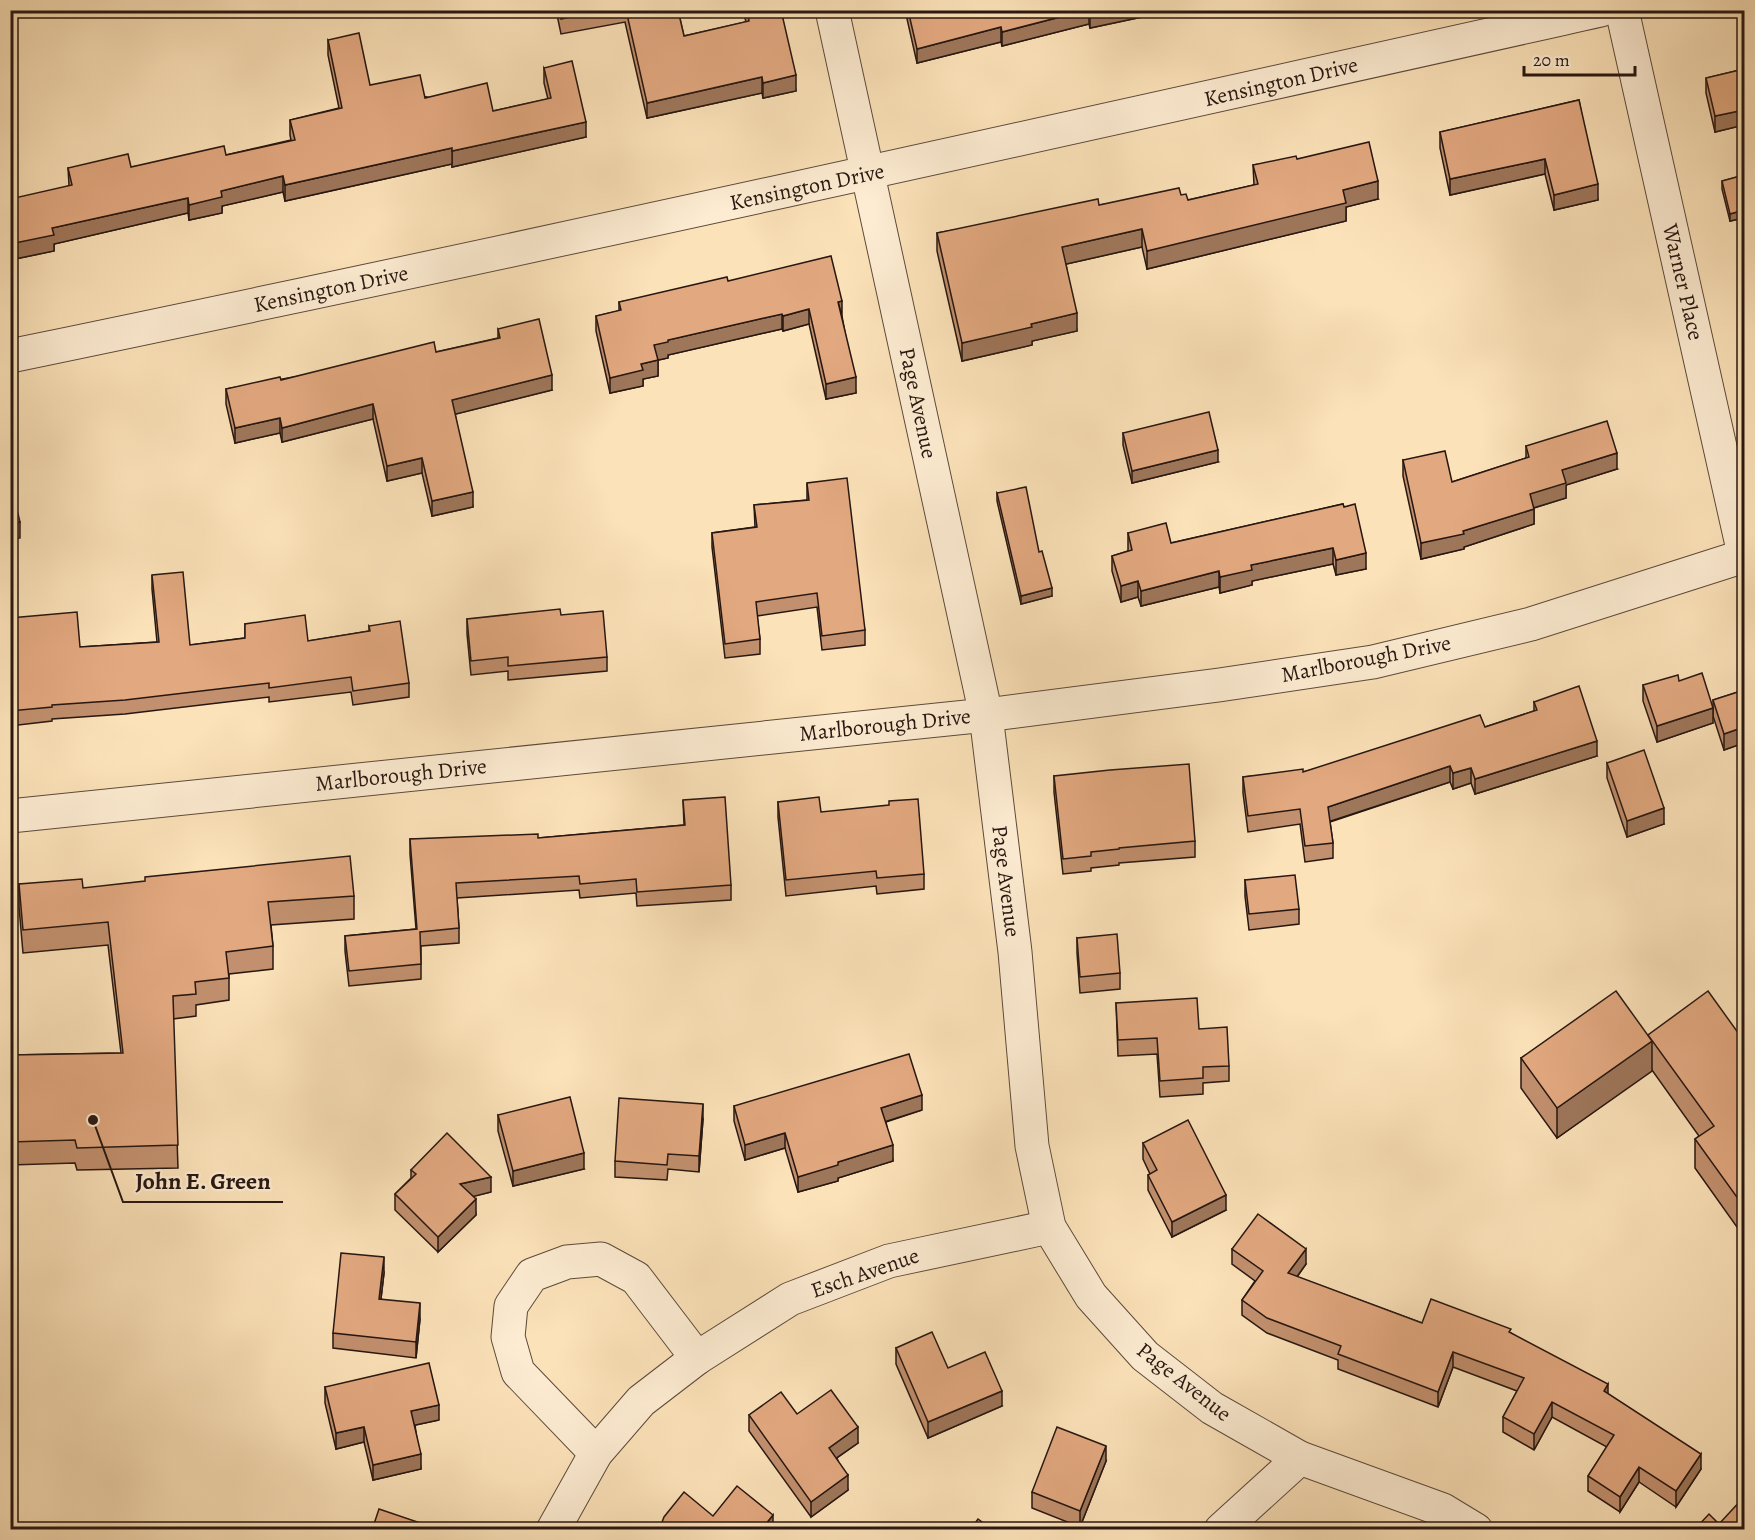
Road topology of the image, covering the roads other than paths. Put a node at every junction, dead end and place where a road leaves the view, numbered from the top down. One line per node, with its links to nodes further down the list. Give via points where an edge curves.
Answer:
1 (832, 10): 4 (street, Page Avenue)
2 (1601, 10): 4 (street, Kensington Drive)
3 (1622, 10): 6 (street, Warner Place)
4 (868, 174): 5 (street, Kensington Drive); 7 (street, Page Avenue)
5 (10, 356)
6 (1744, 555): 7 (street, Marlborough Drive, via 1531,624 1373,662)
7 (986, 715): 8 (street, Marlborough Drive); 9 (street, Page Avenue, via 1015,952 1032,1146)
8 (10, 816)
9 (1048, 1227): 10 (street, Esch Avenue, via 889,1261 790,1299); 12 (street, Page Avenue, via 1091,1296 1145,1356 1212,1408)
10 (697, 1358): 11 (street, Esch Avenue, via 641,1401); 11 (street, via 636,1278 601,1259 567,1262 532,1275 511,1306 508,1337 518,1372)
11 (596, 1453): 13 (street, Esch Avenue)
12 (1300, 1458): 14 (street); 15 (street, Page Avenue, via 1443,1510)
13 (553, 1530)
14 (1221, 1530)
15 (1476, 1530)

